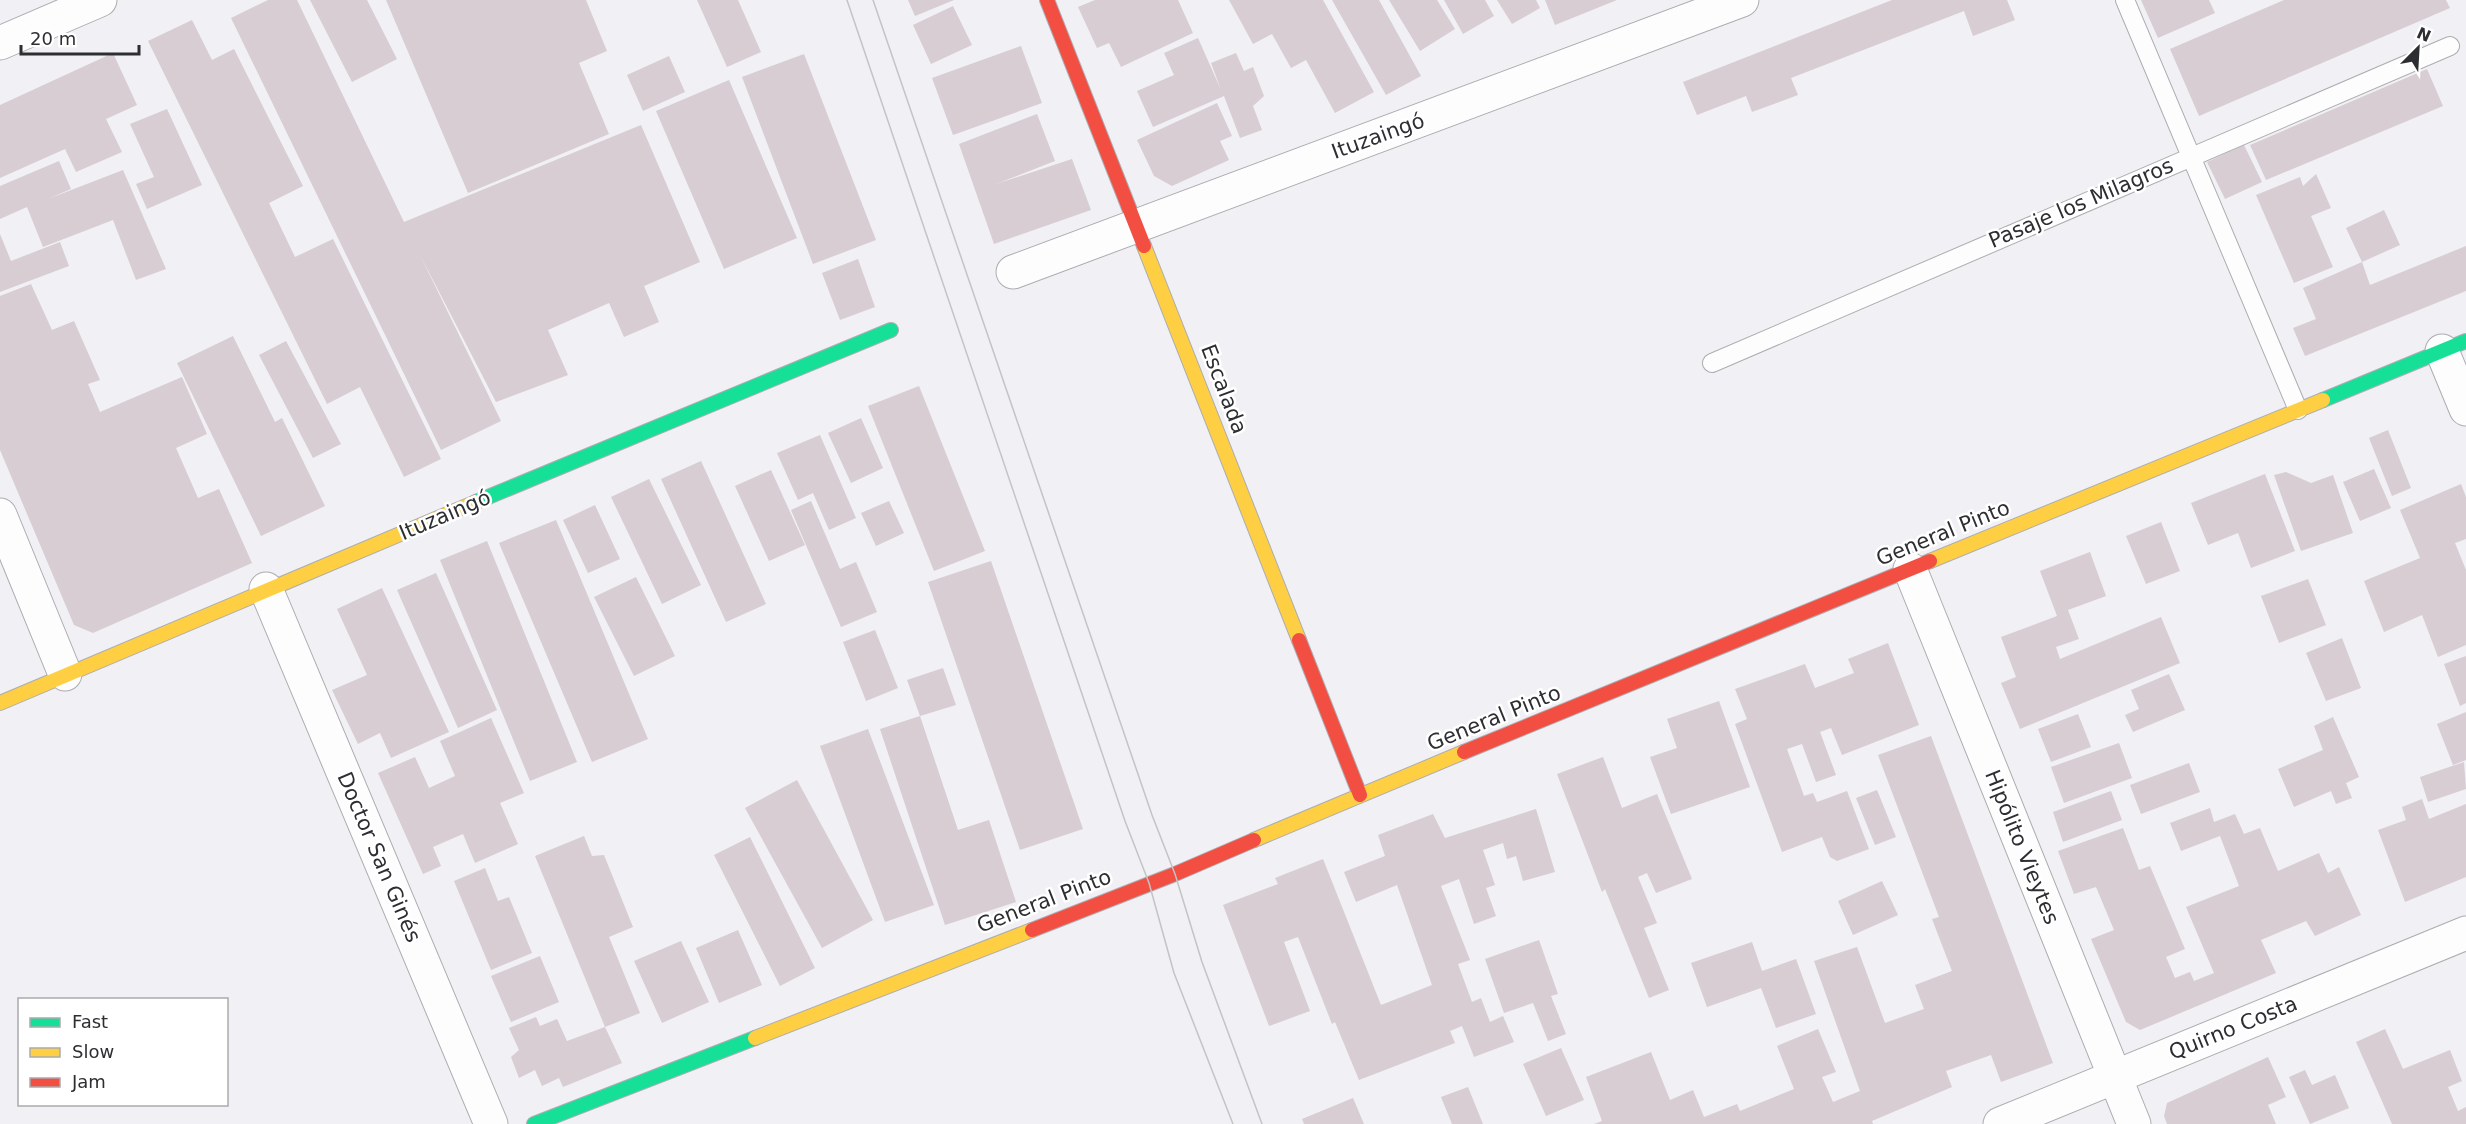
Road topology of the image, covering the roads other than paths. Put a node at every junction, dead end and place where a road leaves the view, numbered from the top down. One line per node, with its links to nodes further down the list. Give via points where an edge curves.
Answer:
1 (100, 0): 5 (street)
2 (1047, 0): 8 (street, Escalada)
3 (1742, 0): 8 (street, Ituzaingó)
4 (2125, 0): 7 (lane)
5 (0, 43)
6 (2450, 46): 7 (lane, Pasaje los Milagros)
7 (2191, 156): 12 (lane, Pasaje los Milagros); 14 (lane)
8 (1137, 226): 9 (street, Ituzaingó); 20 (street, Escalada)
9 (1013, 272)
10 (891, 330): 17 (street, Ituzaingó)
11 (2454, 346): 13 (street); 14 (street, General Pinto)
12 (1712, 363)
13 (2466, 409)
14 (2298, 410): 16 (street, General Pinto)
15 (0, 515): 18 (street)
16 (1911, 569): 20 (street, General Pinto); 22 (street, Hipólito Vieytes)
17 (266, 589): 18 (street, Ituzaingó); 23 (street, Doctor San Ginés)
18 (65, 674): 19 (street, Ituzaingó)
19 (0, 703)
20 (1360, 795): 24 (street, General Pinto, via 1175,874)
21 (2466, 933): 22 (street, Quirno Costa)
22 (2114, 1077): 25 (street, Quirno Costa); 26 (street, Hipólito Vieytes)
23 (491, 1124)
24 (534, 1124)
25 (2000, 1124)
26 (2134, 1124)

